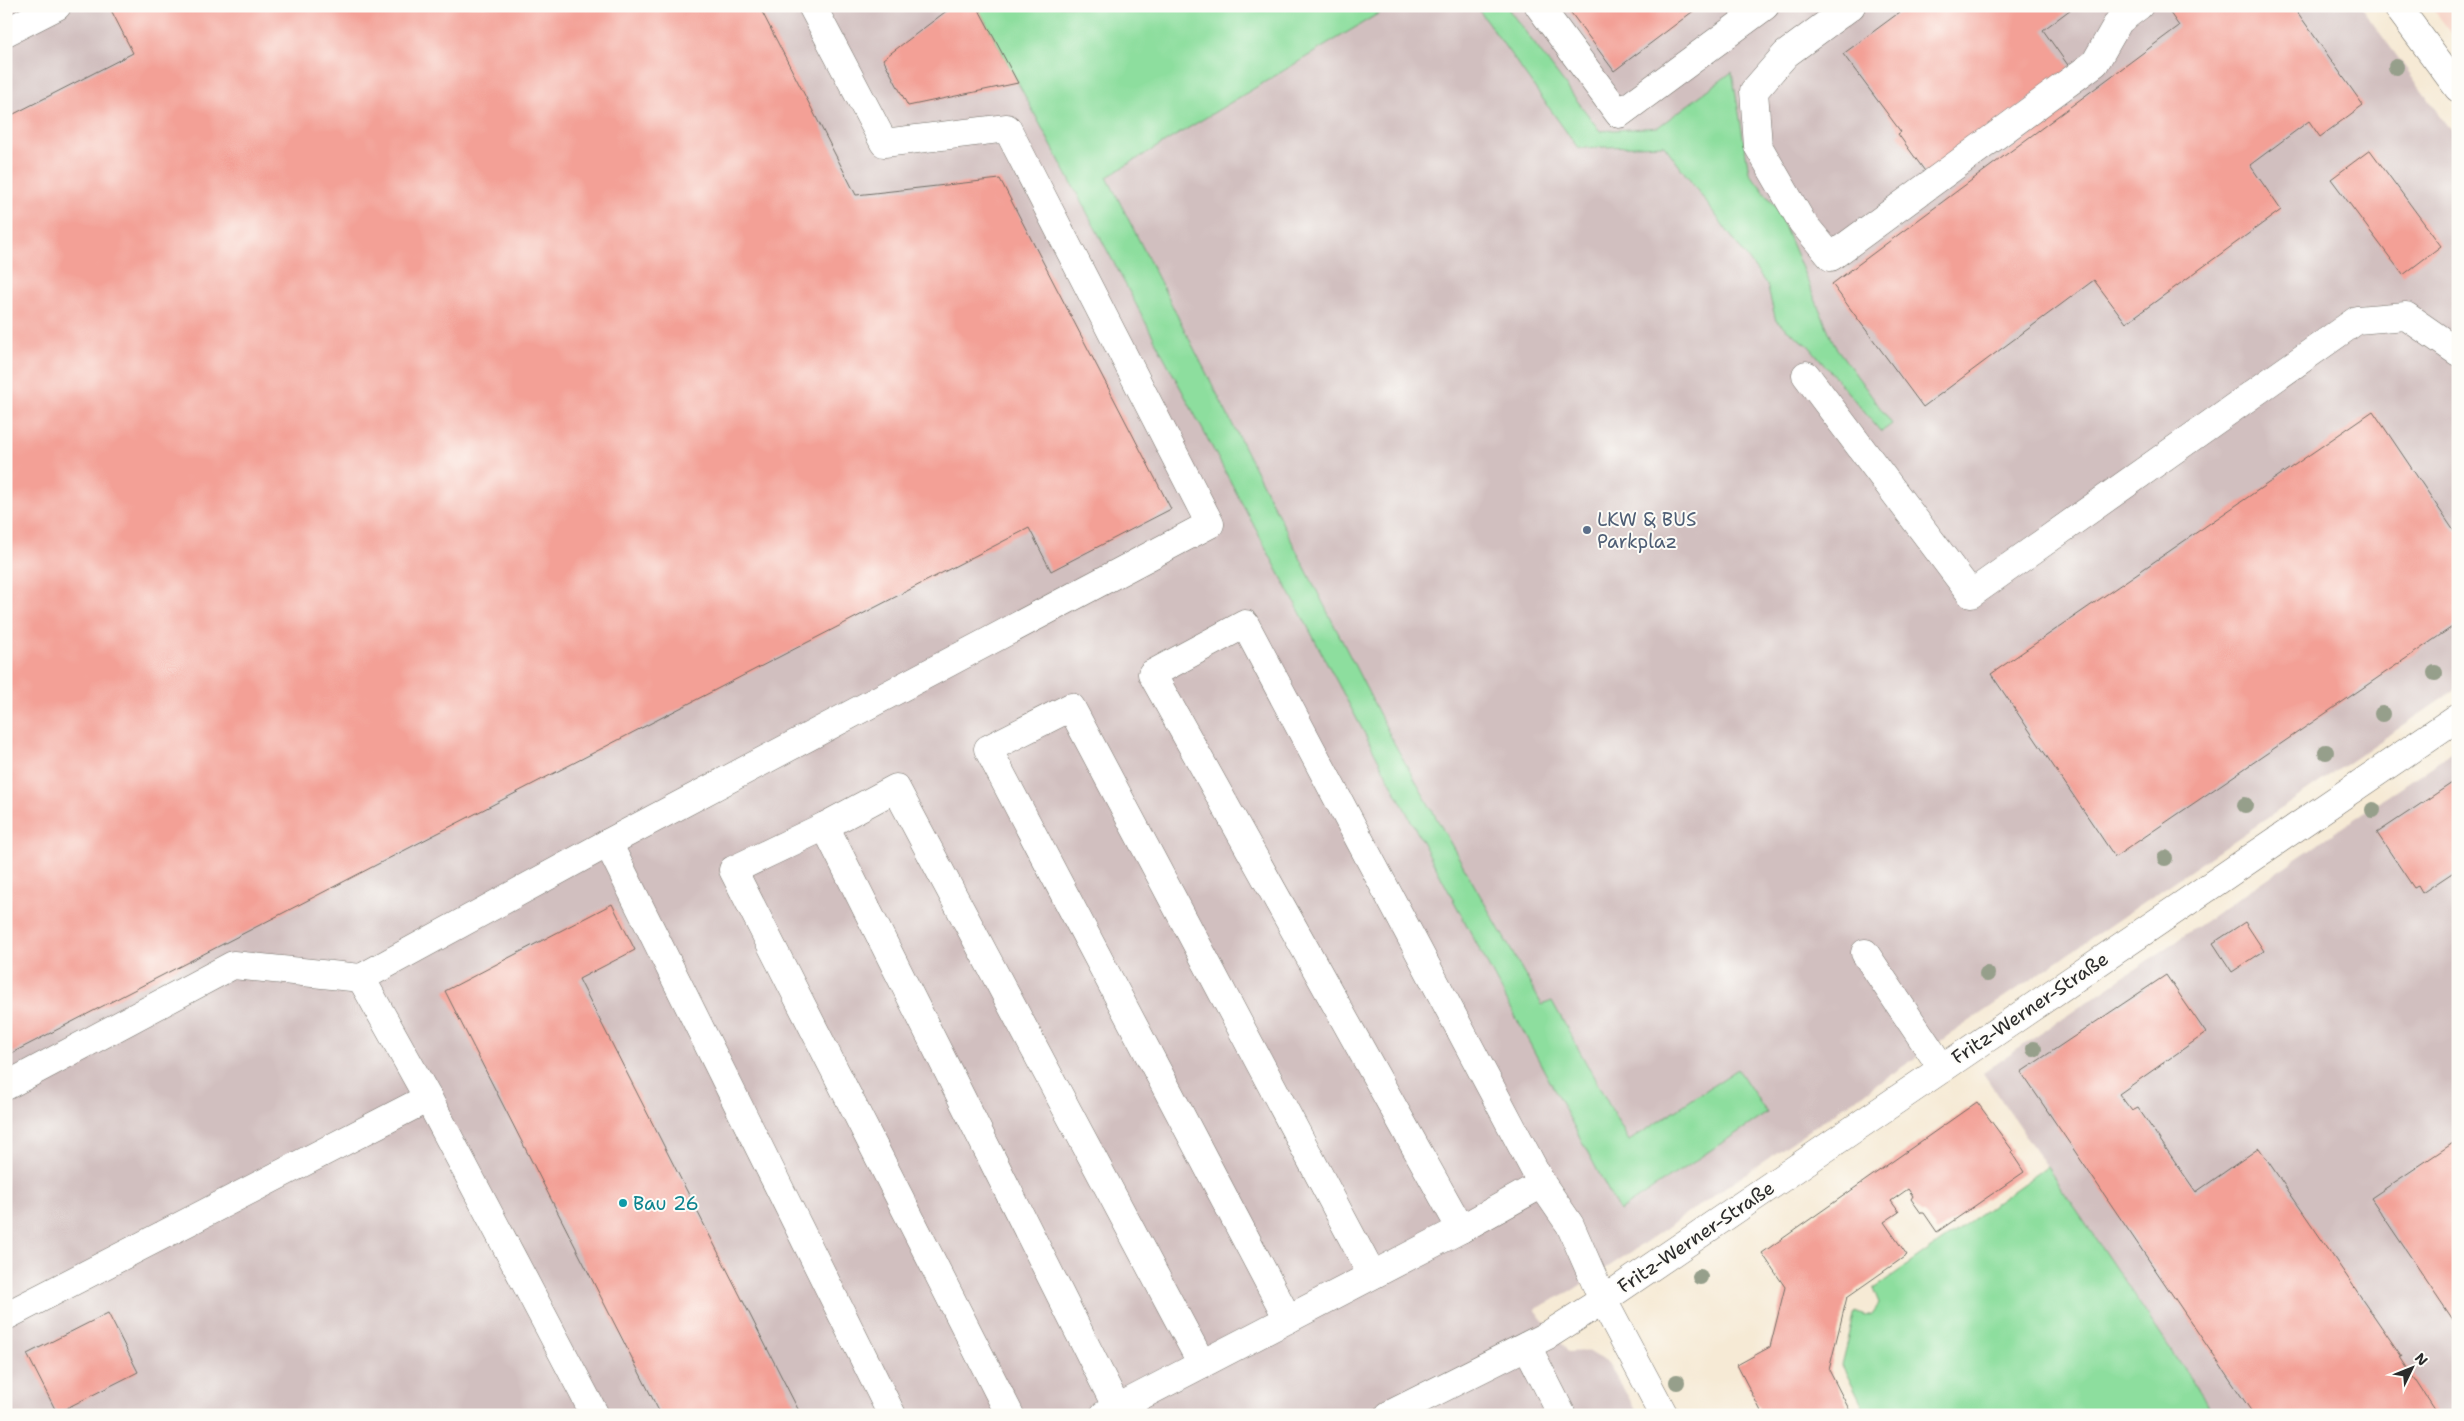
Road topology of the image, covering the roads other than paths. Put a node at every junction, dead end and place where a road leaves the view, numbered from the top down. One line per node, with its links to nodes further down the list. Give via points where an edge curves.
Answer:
1 (57, 6): 8 (street)
2 (812, 6): 14 (street, via 884,143 1008,128 1210,524)
3 (1539, 6): 4 (street, via 1619,114)
4 (1765, 6)
5 (1851, 6): 6 (street, via 1786,54 1754,92 1758,146 1802,222 1831,257 2095,63 2118,21)
6 (2139, 6)
7 (2397, 6): 9 (street)
8 (6, 32)
9 (2458, 88)
10 (2458, 352): 11 (street, via 2406,316 2357,320 1972,594)
11 (1806, 374)
12 (2458, 717): 17 (street, Fritz-Werner-Straße)
13 (825, 826): 27 (street, via 896,788); 28 (street); 31 (street, via 732,870)
14 (608, 843): 16 (street); 30 (street)
15 (1865, 953): 17 (street)
16 (360, 978): 18 (street, via 233,965); 19 (street)
17 (1942, 1068): 23 (street, Fritz-Werner-Straße)
18 (6, 1086)
19 (428, 1098): 24 (street); 29 (street)
20 (1542, 1184): 21 (street); 21 (street, via 1245,624 1152,674); 23 (street, via 1570,1225)
21 (1461, 1229): 22 (street)
22 (1372, 1275): 25 (street); 25 (street, via 1071,707 988,749)
23 (1603, 1300): 26 (street, Fritz-Werner-Straße); 34 (street)
24 (6, 1316)
25 (1288, 1319): 27 (street)
26 (1527, 1346): 32 (street, Fritz-Werner-Straße); 33 (street)
27 (1202, 1364): 28 (street)
28 (1110, 1411)
29 (595, 1415)
30 (892, 1415)
31 (1010, 1415)
32 (1389, 1415)
33 (1562, 1415)
34 (1664, 1415)

